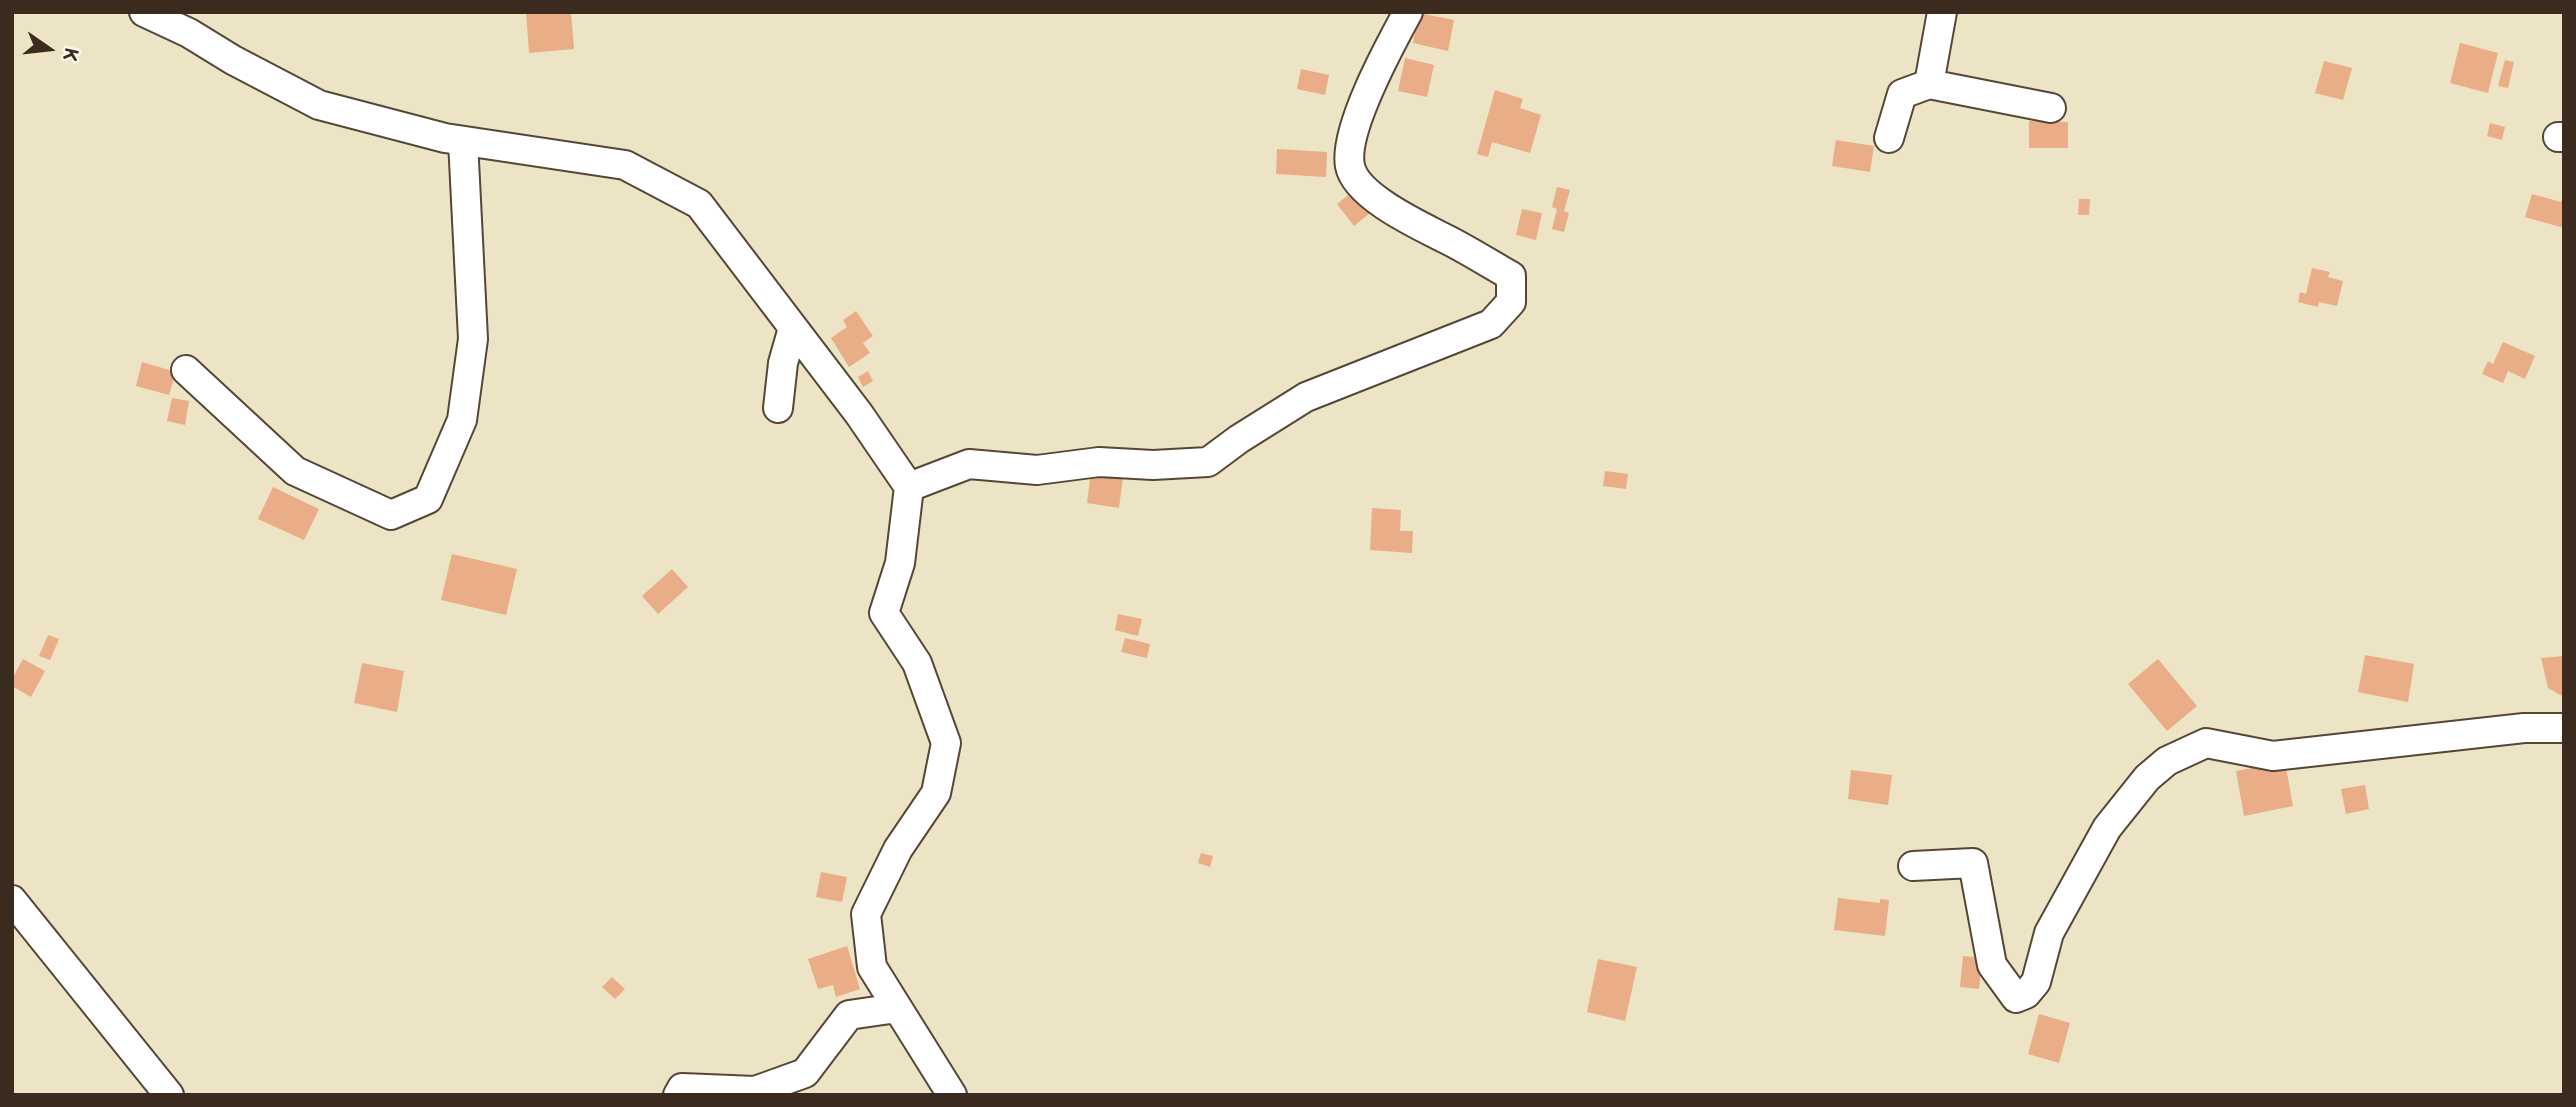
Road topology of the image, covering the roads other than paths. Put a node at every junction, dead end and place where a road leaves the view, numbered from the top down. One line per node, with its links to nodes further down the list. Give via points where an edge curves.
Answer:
1 (144, 12): 7 (street, via 319,105)
2 (1408, 12): 11 (street, via 1383,57 1354,128 1350,167 1364,189 1411,223 1511,276 1511,302 1491,324 1307,397 1208,462 1153,466 1099,462 1037,470 969,464)
3 (1942, 12): 4 (street)
4 (1929, 84): 5 (street); 6 (street, via 1902,94)
5 (2051, 107)
6 (1889, 138)
7 (463, 141): 8 (street, via 625,165 699,204); 9 (street, via 473,339 462,420 428,499 391,515 295,471)
8 (793, 328): 10 (street); 11 (street)
9 (186, 370)
10 (778, 408)
11 (909, 487): 15 (street, via 900,563 884,613 917,663 946,743 936,793 898,849 866,914 872,967)
12 (2564, 727): 13 (street, via 2273,756 2206,743 2167,761 2147,778 2107,828 2049,933 2036,982 2016,998 1992,965 1973,863)
13 (1913, 866)
14 (12, 900): 16 (street)
15 (897, 1008): 17 (street, via 849,1015 805,1073 755,1091 682,1088); 18 (street)
16 (169, 1095)
17 (678, 1095)
18 (952, 1095)

